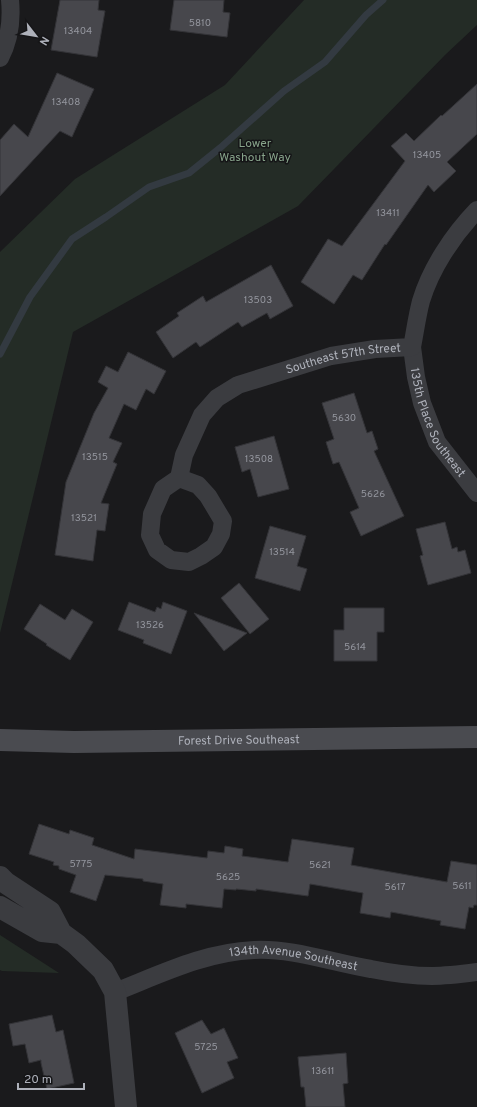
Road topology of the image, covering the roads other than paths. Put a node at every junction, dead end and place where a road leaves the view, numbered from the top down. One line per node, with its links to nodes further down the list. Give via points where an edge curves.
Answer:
1 (10, 0): 2 (street, via 10,28)
2 (0, 58)
3 (477, 210): 4 (street, Southeast 57th Street, via 450,244 430,277 421,302)
4 (412, 346): 5 (street, Southeast 57th Street, via 331,356 238,385 217,398 202,415 184,455); 6 (street, 135th Place Southeast, via 422,403 437,442)
5 (179, 478): 5 (street, via 163,489 152,514 150,535 157,550 171,560 189,562 214,547 222,534 223,520 198,485)
6 (477, 493)
7 (477, 737): 8 (main road, Forest Drive Southeast, via 74,742)
8 (0, 740)
9 (0, 877): 11 (street, via 50,912)
10 (0, 906): 11 (street, via 42,931)
11 (61, 933): 13 (street, via 103,970)
12 (477, 972): 13 (street, 134th Avenue Southeast, via 432,976 401,974 288,952 256,950 226,952 196,960)
13 (116, 992): 14 (street)
14 (126, 1107)

